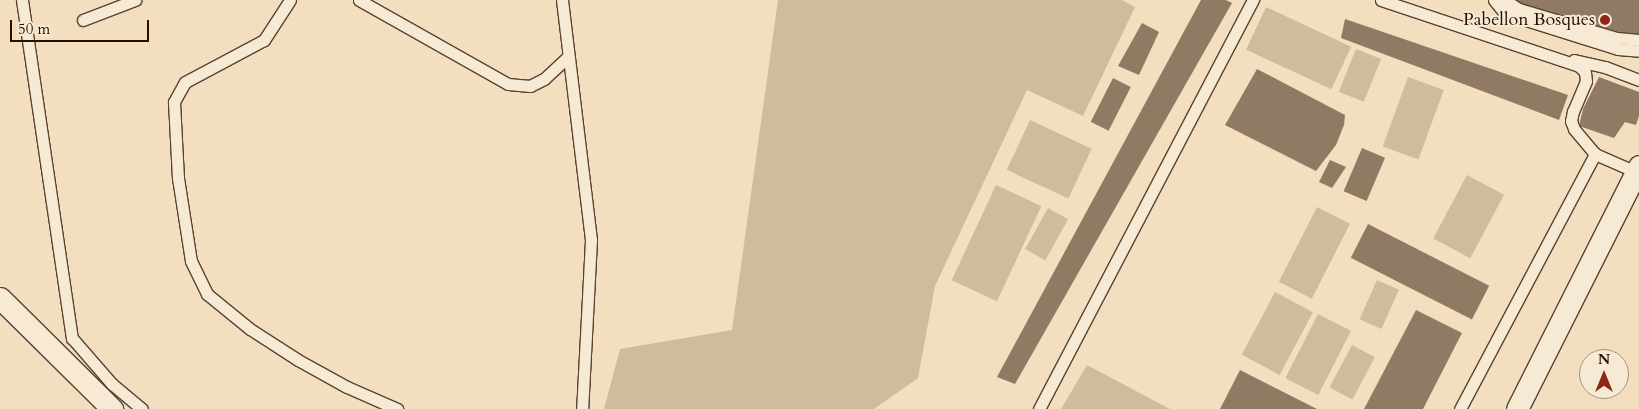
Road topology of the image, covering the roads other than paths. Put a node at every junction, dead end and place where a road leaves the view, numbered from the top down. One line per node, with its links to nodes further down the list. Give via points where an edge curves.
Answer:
1 (22, 0): 20 (lane, via 72,338 112,384)
2 (135, 0): 11 (lane)
3 (290, 0): 21 (lane, via 264,40 185,82 174,102 178,178 192,261 207,294 250,329 330,378)
4 (360, 0): 14 (lane, via 508,84 530,86 544,80)
5 (562, 0): 14 (lane)
6 (1253, 0): 23 (lane)
7 (1381, 0): 16 (lane, via 1578,66 1585,72 1586,81 1571,121)
8 (1398, 0): 15 (lane)
9 (1494, 0): 13 (lane, via 1503,12 1513,16 1618,49)
10 (1505, 0): 12 (lane, via 1519,9 1618,38)
11 (83, 20)
12 (1639, 40)
13 (1639, 51)
14 (568, 57): 22 (lane, via 591,240)
15 (1639, 80)
16 (1595, 154): 17 (lane); 24 (lane)
17 (1637, 169): 25 (street)
18 (0, 298): 19 (street)
19 (112, 409)
20 (142, 409)
21 (397, 409)
22 (582, 409)
23 (1039, 409)
24 (1460, 409)
25 (1517, 409)

